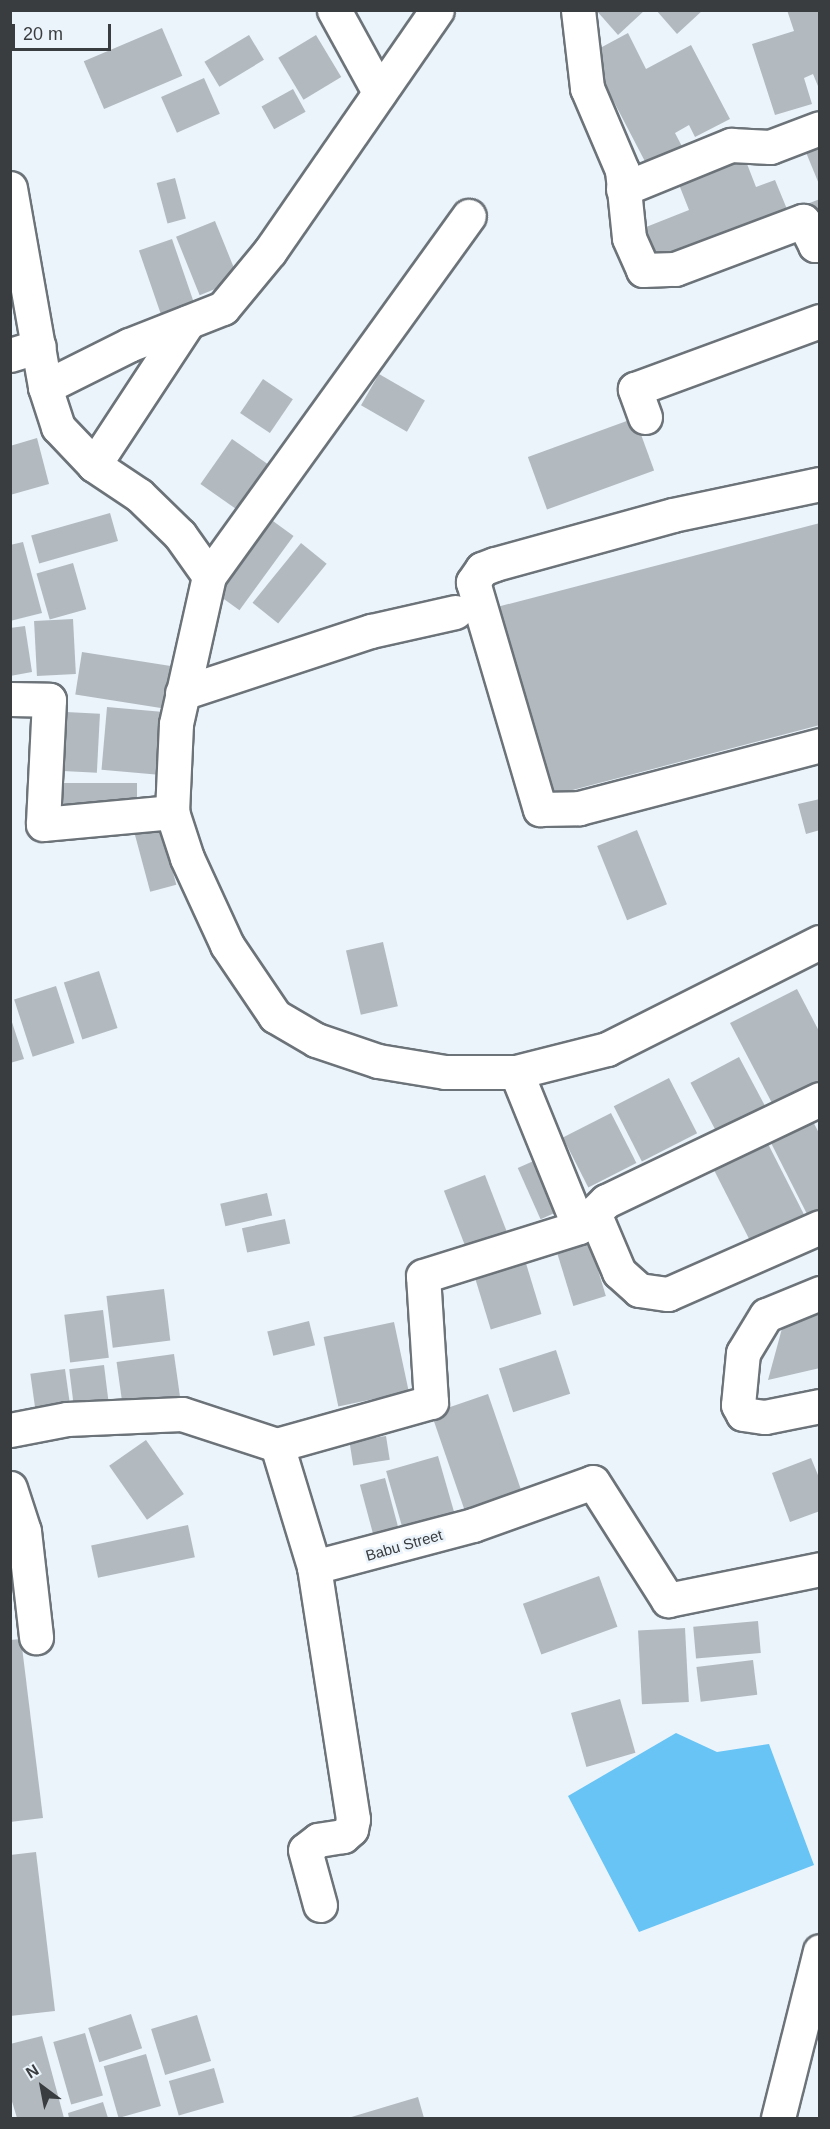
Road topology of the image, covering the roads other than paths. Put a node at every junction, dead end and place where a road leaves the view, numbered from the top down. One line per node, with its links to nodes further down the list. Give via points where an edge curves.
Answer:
1 (334, 10): 4 (street)
2 (438, 10): 4 (street)
3 (578, 10): 7 (street, via 587,88 622,170)
4 (379, 92): 11 (street, via 270,251 223,308)
5 (819, 128): 7 (street, via 770,147 731,145)
6 (10, 188): 12 (street)
7 (623, 189): 9 (street, via 629,238 643,270 675,269 803,221 815,245)
8 (469, 216): 17 (street)
9 (819, 243)
10 (819, 321): 14 (street, via 635,389)
11 (188, 322): 13 (street); 15 (street)
12 (25, 351): 13 (street)
13 (45, 387): 15 (street, via 58,427)
14 (645, 417)
15 (94, 465): 17 (street, via 140,495 180,535)
16 (819, 484): 21 (street, via 673,516 506,561 482,569 472,582 540,809 579,808)
17 (209, 576): 19 (street)
18 (455, 612): 19 (street, via 371,631)
19 (182, 693): 22 (street, via 176,724)
20 (10, 699): 22 (street, via 49,700 43,824)
21 (819, 745)
22 (172, 812): 24 (street, via 187,858 227,945 275,1016 316,1040 378,1061 445,1072)
23 (819, 942): 24 (street, via 607,1049)
24 (516, 1072): 30 (street, via 579,1227 423,1276 431,1402)
25 (819, 1099): 26 (street, via 606,1202 594,1213 620,1272 639,1290 668,1294)
26 (819, 1227)
27 (819, 1293): 28 (street, via 766,1315 743,1353 738,1405 743,1414 765,1417)
28 (819, 1406)
29 (10, 1430): 30 (street, via 67,1419 182,1414)
30 (277, 1445): 32 (street)
31 (10, 1488): 34 (street, via 24,1531)
32 (314, 1567): 33 (street, Babu Street, via 473,1525 593,1482 668,1600); 35 (street, via 353,1818 351,1829 343,1836 318,1840 305,1850)
33 (819, 1569)
34 (36, 1637)
35 (320, 1905)
36 (819, 1951): 37 (street)
37 (778, 2118)

